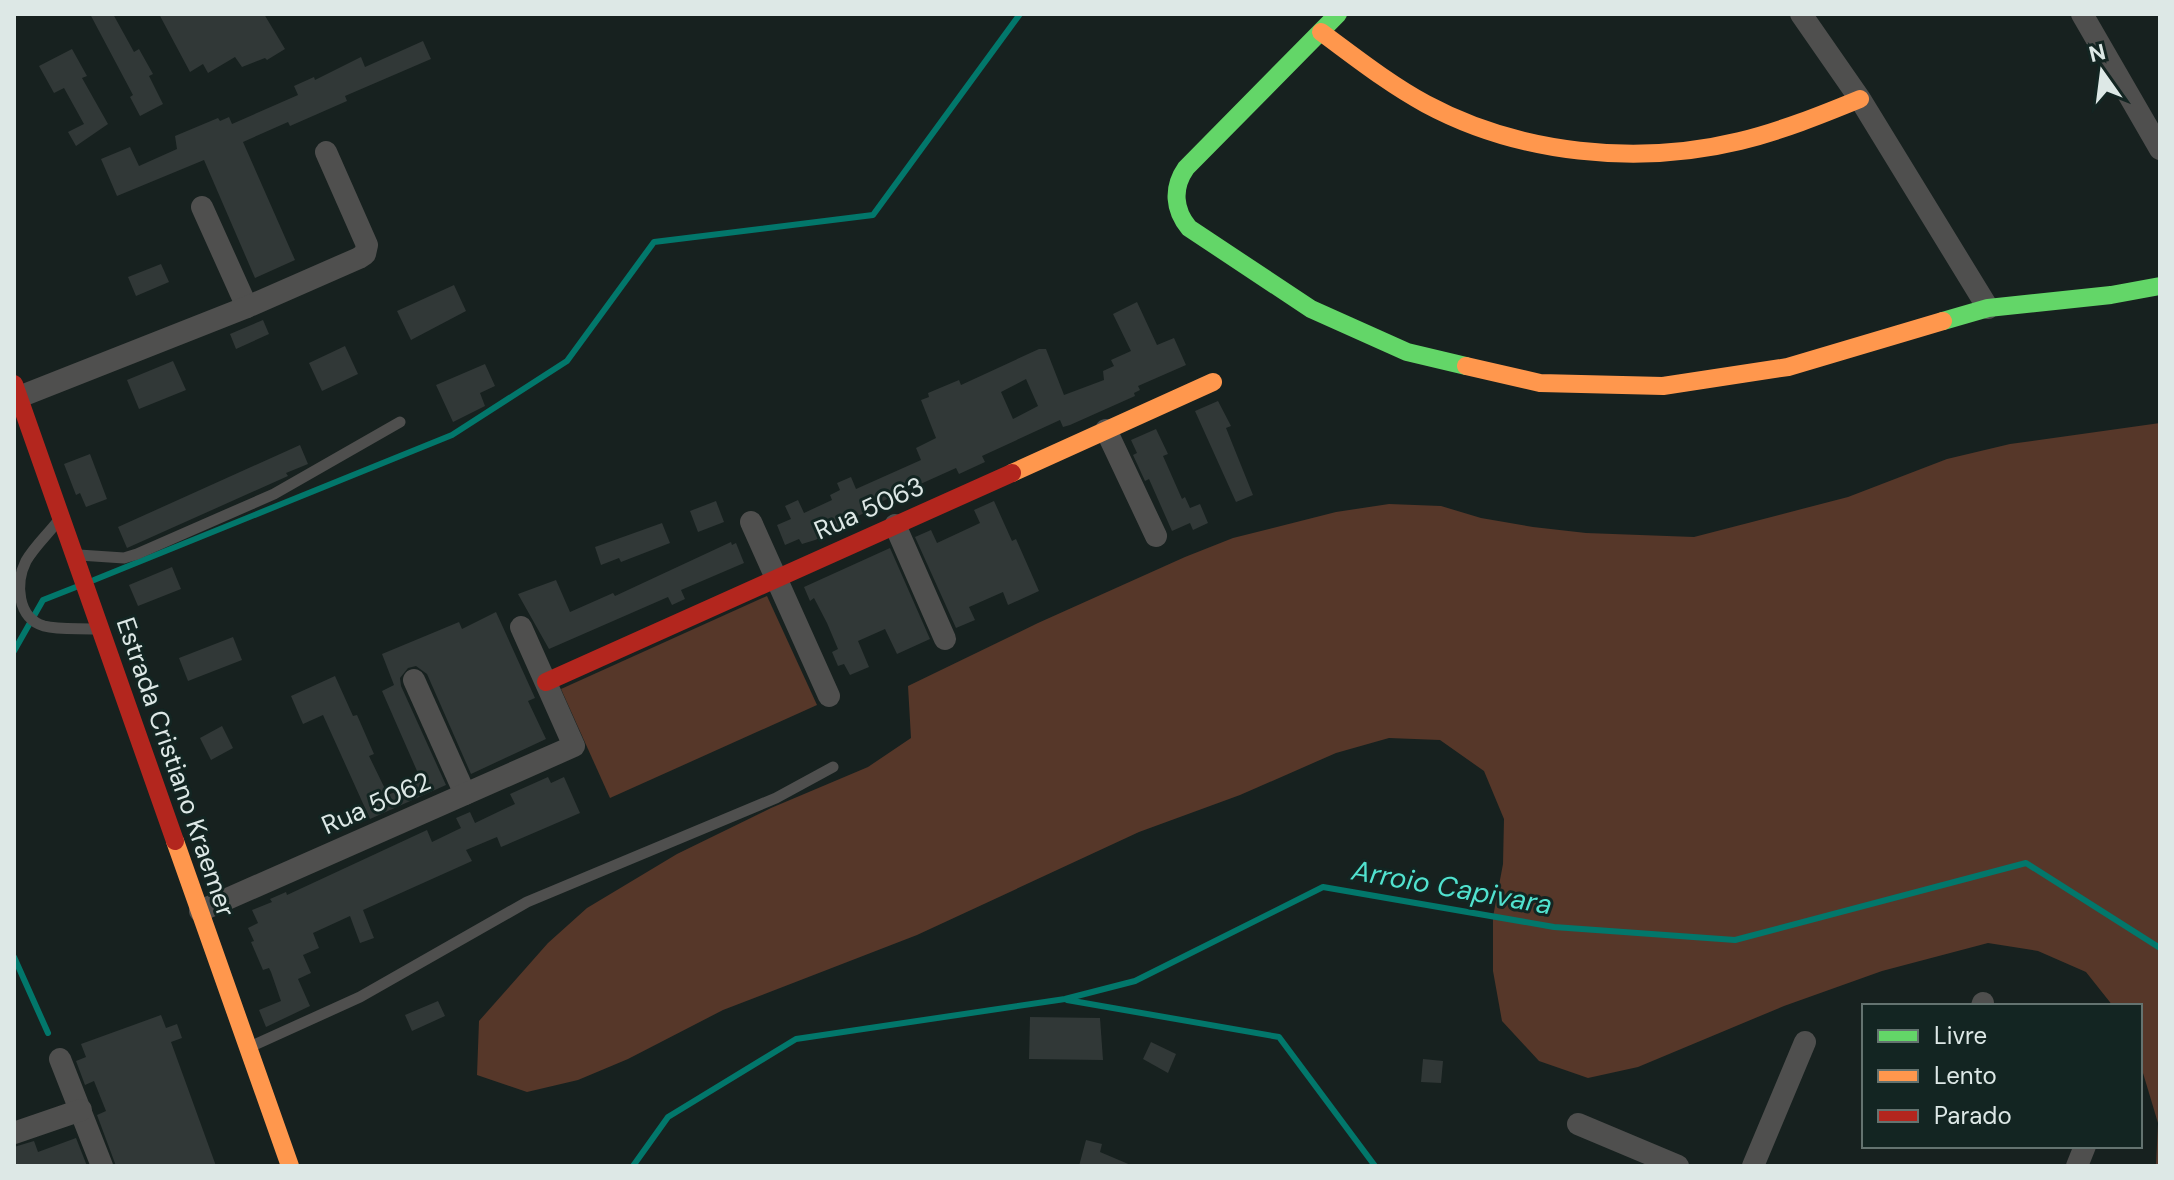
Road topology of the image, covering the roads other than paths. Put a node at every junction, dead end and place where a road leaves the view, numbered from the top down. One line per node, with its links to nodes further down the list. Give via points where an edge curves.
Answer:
1 (1338, 14): 4 (street)
2 (1801, 14): 5 (street)
3 (2082, 14): 6 (street)
4 (1321, 32): 5 (street, via 1383,77 1467,122 1552,145 1605,152 1679,152 1724,144); 11 (street, via 1186,168 1179,178 1176,204 1199,237 1311,309 1407,352 1540,383 1663,386 1788,367)
5 (1860, 99): 11 (street)
6 (2160, 149)
7 (326, 152): 10 (street, via 367,245 365,254)
8 (202, 207): 10 (street)
9 (2160, 286): 11 (street)
10 (247, 307): 13 (street)
11 (1988, 308)
12 (1213, 382): 15 (street, Rua 5063)
13 (16, 391): 16 (street, Estrada Cristiano Kraemer)
14 (400, 422): 20 (lane, via 274,494 137,554)
15 (1106, 430): 18 (street, Rua 5063); 19 (street)
16 (61, 518): 20 (street, Estrada Cristiano Kraemer); 23 (lane, via 26,561 20,581 22,605 27,616 43,625)
17 (751, 522): 21 (street)
18 (895, 525): 21 (street, Rua 5063); 24 (street)
19 (1156, 536)
20 (76, 561): 23 (street, Estrada Cristiano Kraemer)
21 (776, 578): 26 (street, Rua 5063); 27 (street)
22 (521, 627): 26 (street)
23 (100, 629): 30 (street, Estrada Cristiano Kraemer)
24 (945, 639)
25 (414, 680): 29 (street)
26 (546, 682): 29 (street, Rua 5062, via 574,746)
27 (829, 696)
28 (833, 767): 32 (lane, via 776,798 527,902 360,997)
29 (465, 794): 30 (street, Rua 5062)
30 (200, 911): 32 (street, Estrada Cristiano Kraemer)
31 (1805, 1042): 40 (street)
32 (248, 1047): 38 (street, Estrada Cristiano Kraemer)
33 (60, 1059): 34 (street)
34 (81, 1110): 36 (street); 37 (street)
35 (1578, 1124): 39 (street)
36 (14, 1133)
37 (102, 1166)
38 (290, 1166)
39 (1678, 1166)
40 (1753, 1166)

